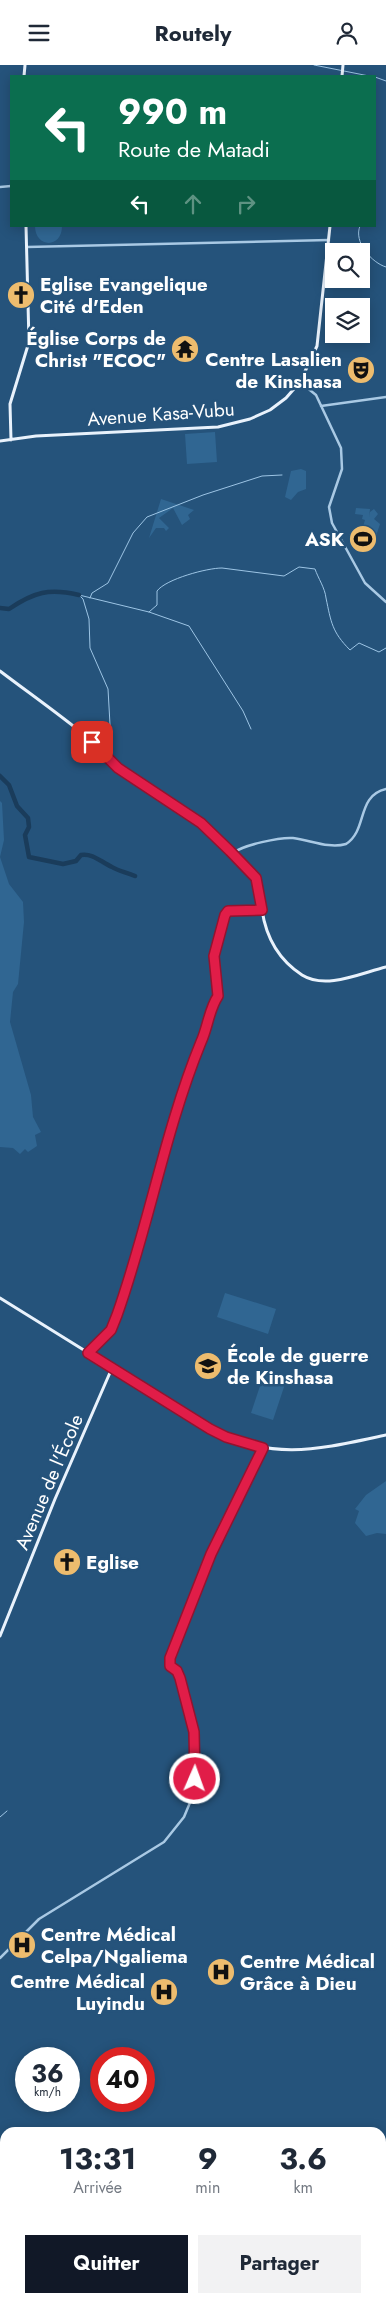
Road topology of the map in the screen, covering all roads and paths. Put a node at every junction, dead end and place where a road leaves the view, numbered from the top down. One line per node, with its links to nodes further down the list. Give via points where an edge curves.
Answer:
1 (26, 227): 4 (main road)
2 (330, 227): 3 (main road, Avenue Kasa-Vubu)
3 (329, 241): 4 (street); 5 (main road, Avenue Kasa-Vubu, via 319,338)
4 (26, 247): 8 (main road, via 28,345 10,404)
5 (300, 382): 7 (street, via 314,392); 8 (main road, Avenue Kasa-Vubu, via 270,410 223,426)
6 (386, 397): 7 (street)
7 (321, 406): 10 (street, via 343,457 329,505 332,523 365,583)
8 (11, 440): 9 (main road, Avenue Kasa-Vubu)
9 (0, 441)
10 (386, 602)
11 (0, 671): 13 (main road, via 68,722 118,768 201,823)
12 (386, 789): 13 (street, via 367,801 356,833 346,844 334,846 287,838)
13 (233, 853): 14 (main road, via 256,878)
14 (262, 910): 15 (main road, via 267,932 278,953 309,979 340,979); 17 (street, via 228,911 222,921 214,956 218,996 212,1003 210,1020 186,1079 117,1315 111,1330)
15 (386, 967)
16 (0, 1298): 17 (main road)
17 (88, 1353): 18 (main road)
18 (112, 1367): 20 (main road, via 210,1429); 21 (main road, Avenue de l'École)
19 (386, 1435): 20 (main road, via 289,1451)
20 (263, 1448): 22 (street, via 211,1554 170,1658 170,1666 180,1678 194,1732 195,1779 190,1808 164,1842 39,1919)
21 (0, 1636)
22 (0, 1958)

